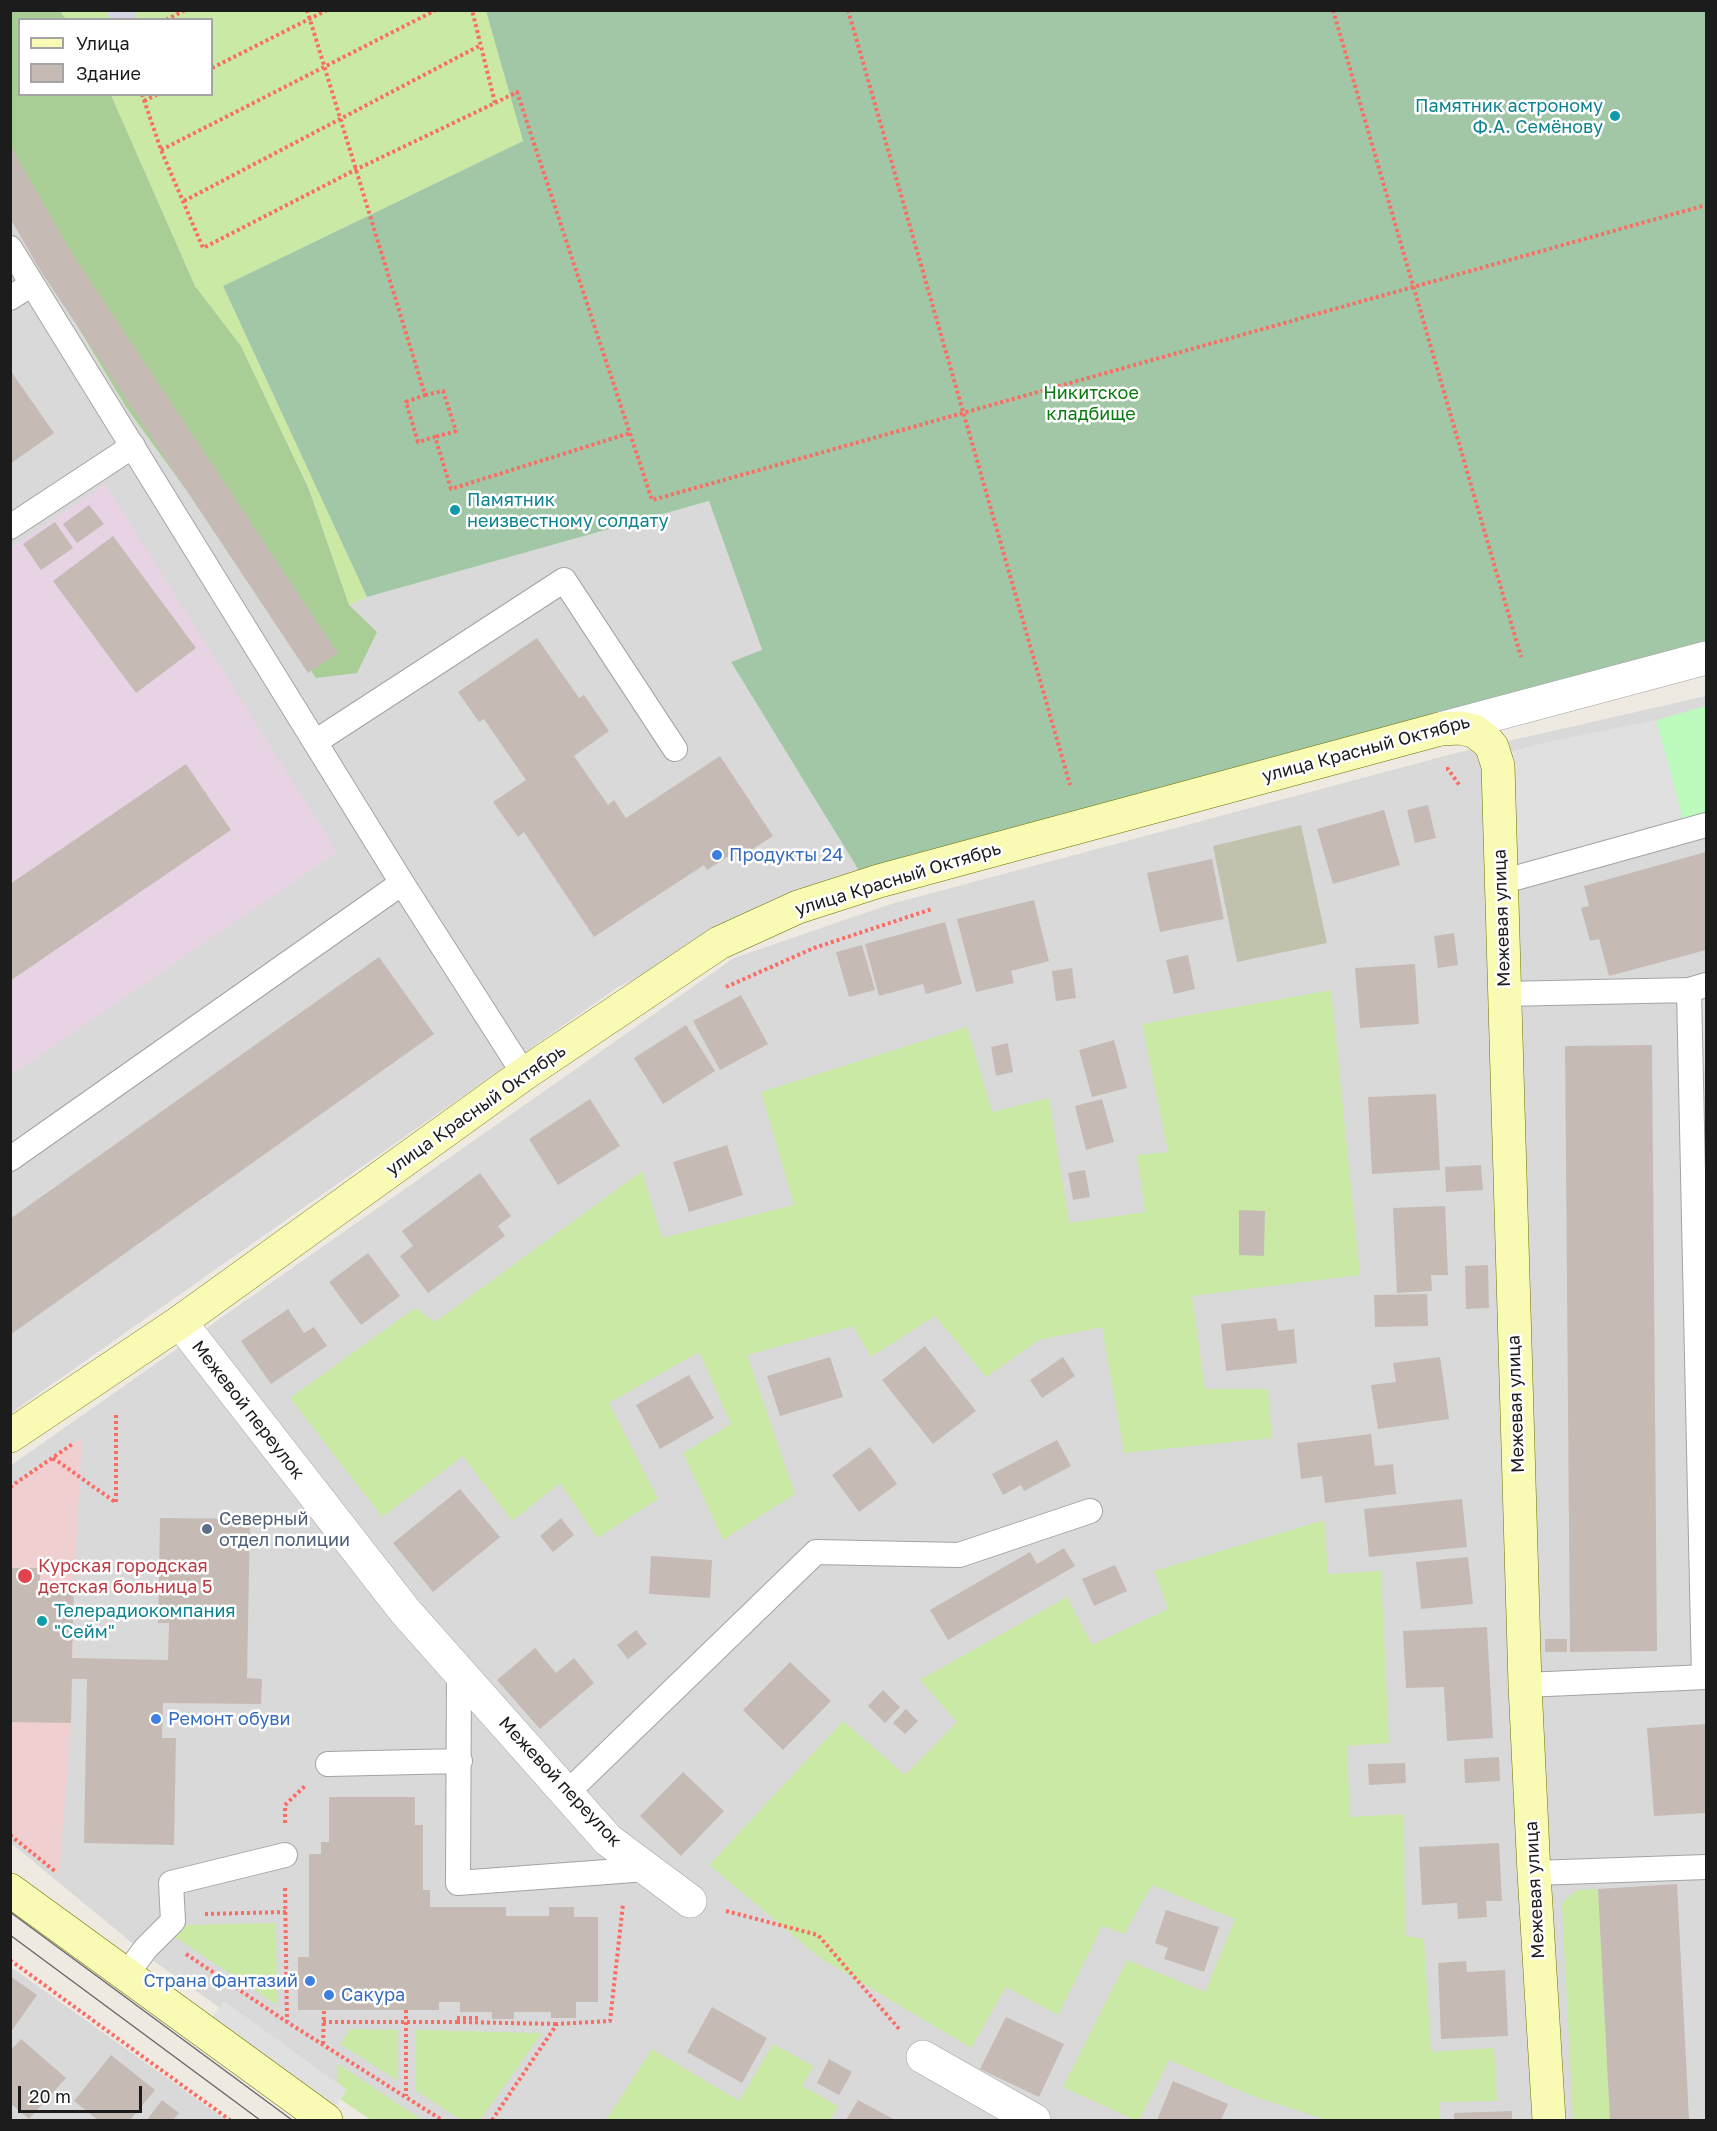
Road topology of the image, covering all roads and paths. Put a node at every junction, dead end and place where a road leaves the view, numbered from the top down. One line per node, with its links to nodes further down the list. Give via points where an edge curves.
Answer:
1 (185, 10): 8 (path)
2 (307, 10): 9 (path)
3 (327, 10): 9 (path)
4 (436, 10): 11 (path)
5 (472, 10): 10 (path)
6 (848, 10): 27 (path)
7 (1333, 10): 24 (path)
8 (170, 18)
9 (310, 20): 11 (path); 12 (path)
10 (481, 45): 16 (path); 17 (path)
11 (325, 67): 17 (path); 18 (path)
12 (213, 68)
13 (143, 96): 15 (path)
14 (154, 96): 15 (path)
15 (144, 101): 18 (path)
16 (495, 103): 19 (path); 28 (path, via 517,92)
17 (341, 119): 19 (path); 20 (path)
18 (161, 150): 20 (path)
19 (356, 170): 20 (path, via 203,248); 26 (path)
20 (184, 201)
21 (1707, 205): 24 (path)
22 (10, 248): 23 (lane)
23 (33, 284): 25 (lane); 30 (lane)
24 (1414, 287): 27 (path); 32 (path)
25 (10, 298)
26 (425, 395): 29 (path, via 406,402 418,442); 29 (path, via 443,390 456,431)
27 (963, 413): 28 (path, via 652,500); 39 (path)
28 (630, 433): 29 (path, via 451,489)
29 (435, 437)
30 (133, 446): 31 (lane); 35 (lane)
31 (10, 527)
32 (1521, 657)
33 (1707, 658): 34 (street, улица Красный Октябрь)
34 (1440, 729): 41 (main road, Межевая улица, via 1473,731 1485,740 1495,756); 47 (main road, улица Красный Октябрь, via 879,881 798,907 719,943)
35 (315, 742): 36 (lane, via 564,580); 42 (lane)
36 (675, 749)
37 (1448, 769): 38 (path)
38 (1436, 772)
39 (1070, 785)
40 (1707, 825): 41 (lane)
41 (1501, 882): 46 (main road, Межевая улица)
42 (402, 883): 47 (lane); 48 (lane)
43 (937, 908): 45 (path, via 814,948)
44 (1698, 987): 46 (lane); 57 (lane)
45 (721, 989)
46 (1504, 994): 58 (main road, Межевая улица)
47 (524, 1074): 49 (main road, улица Красный Октябрь)
48 (10, 1159)
49 (180, 1322): 51 (main road, улица Красный Октябрь); 56 (street, Межевой переулок, via 405,1611)
50 (108, 1419): 53 (path, via 116,1413 116,1502)
51 (10, 1436)
52 (82, 1437): 53 (path)
53 (53, 1458): 54 (path)
54 (10, 1487)
55 (1090, 1511): 61 (lane, via 959,1555 816,1552)
56 (459, 1671): 59 (lane); 61 (street, Межевой переулок)
57 (1705, 1677): 58 (lane)
58 (1525, 1685): 66 (main road, Межевая улица)
59 (460, 1761): 60 (lane); 65 (lane, via 458,1883)
60 (328, 1764): 63 (path, via 285,1805)
61 (567, 1793): 65 (street, Межевой переулок)
62 (10, 1835): 67 (path)
63 (285, 1855): 70 (path); 71 (lane, via 171,1883)
64 (1707, 1867): 66 (lane)
65 (637, 1870): 69 (street, Межевой переулок); 82 (path, via 610,2021)
66 (1534, 1873): 91 (main road, Межевая улица)
67 (59, 1875)
68 (10, 1890): 74 (main road)
69 (690, 1901): 84 (path, via 818,1935)
70 (286, 1912): 71 (path); 78 (path)
71 (173, 1914): 72 (lane, via 173,1921)
72 (146, 1948): 74 (lane); 78 (path, via 172,1945)
73 (10, 1960): 86 (path)
74 (126, 1975): 87 (main road)
75 (324, 2010): 79 (path)
76 (406, 2010): 80 (path)
77 (478, 2018): 81 (path, via 457,2018)
78 (287, 2022): 83 (path)
79 (323, 2022): 80 (path); 83 (path)
80 (406, 2022): 81 (path); 85 (path)
81 (457, 2022): 82 (path)
82 (557, 2024): 89 (path)
83 (323, 2044): 85 (path)
84 (923, 2057): 90 (street)
85 (406, 2096): 88 (path)
86 (230, 2121)
87 (326, 2121)
88 (442, 2121)
89 (492, 2121)
90 (1034, 2121)
91 (1549, 2121)

